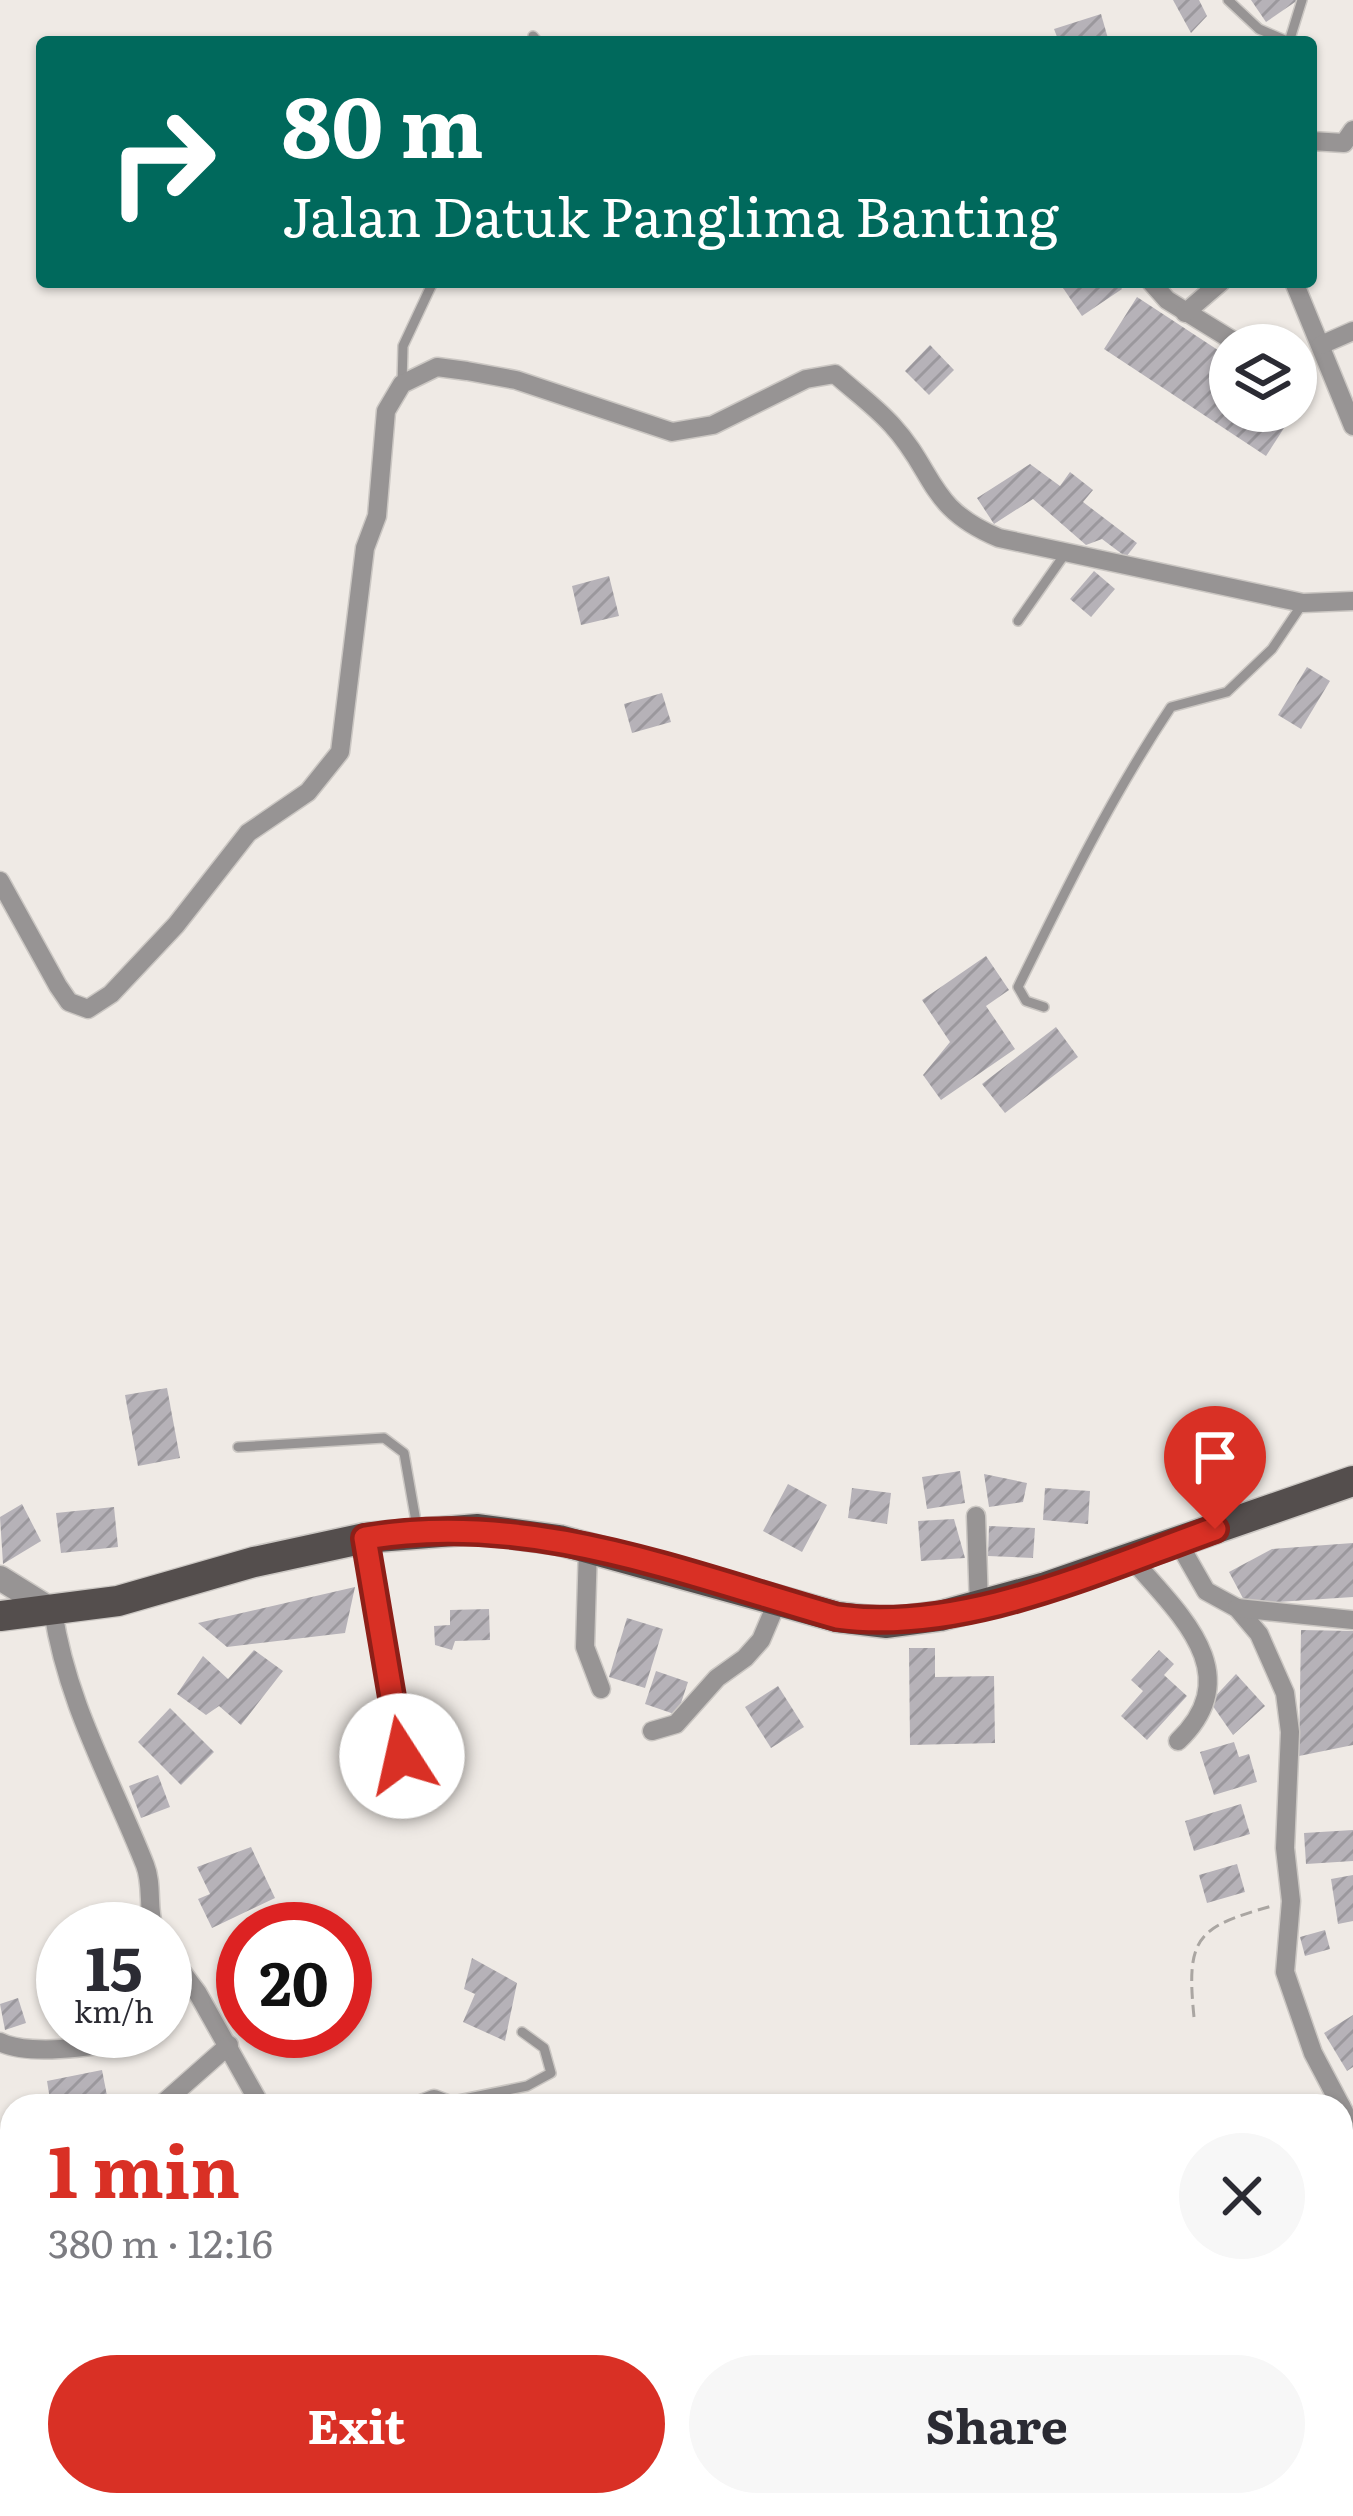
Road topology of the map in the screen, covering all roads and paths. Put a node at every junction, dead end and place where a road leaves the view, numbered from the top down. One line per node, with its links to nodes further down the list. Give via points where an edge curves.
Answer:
1 (1228, 0): 3 (lane)
2 (1302, 0): 4 (lane)
3 (1275, 36)
4 (1291, 36)
5 (1353, 130): 6 (street, via 1344,143)
6 (1317, 141)
7 (430, 288): 15 (lane, via 403,346)
8 (1158, 288): 11 (street)
9 (1214, 288): 11 (street)
10 (1297, 288): 14 (street)
11 (1185, 313): 12 (street)
12 (1209, 327)
13 (1353, 331): 14 (street)
14 (1321, 345): 16 (street)
15 (402, 384): 17 (street, via 437,367 467,371 672,432 712,425 835,374 893,426 926,481 971,526); 21 (street, via 386,411 345,736 332,767 248,833 176,925 88,1009 69,1002)
16 (1353, 426)
17 (1067, 551): 19 (street); 20 (lane)
18 (1353, 601): 19 (street)
19 (1303, 603): 22 (lane, via 1272,650 1227,692 1171,707 1136,760 1018,987 1025,1001)
20 (1018, 621)
21 (0, 881)
22 (1044, 1006)
23 (238, 1447): 26 (lane, via 396,1443)
24 (1353, 1481): 28 (main road)
25 (976, 1516): 33 (street)
26 (418, 1531): 27 (main road); 29 (main road, via 518,1532)
27 (365, 1538): 35 (main road); 41 (lane)
28 (1178, 1542): 30 (main road); 34 (street, via 1206,1591)
29 (588, 1547): 32 (main road); 38 (street, via 585,1648)
30 (1131, 1558): 33 (main road); 40 (street, via 1206,1658 1204,1706)
31 (0, 1578): 35 (street)
32 (778, 1600): 33 (main road, via 887,1623); 39 (street, via 745,1658 676,1724)
33 (979, 1606)
34 (1237, 1608): 37 (street); 42 (street, via 1270,1650 1285,1693)
35 (53, 1611): 36 (main road); 43 (street, via 80,1724 148,1870)
36 (0, 1616)
37 (1353, 1619)
38 (602, 1689)
39 (652, 1731)
40 (1178, 1742)
41 (410, 1803)
42 (1291, 1901): 45 (path, via 1226,1919 1197,1942); 55 (street, via 1286,1972)
43 (151, 1902)
44 (192, 1991): 46 (street)
45 (1194, 2017)
46 (216, 2026)
47 (522, 2032): 54 (lane, via 544,2048 551,2073)
48 (0, 2042): 49 (street)
49 (36, 2050)
50 (216, 2056): 52 (street)
51 (236, 2058): 53 (street)
52 (174, 2094)
53 (255, 2094)
54 (493, 2094)
55 (1335, 2094)

